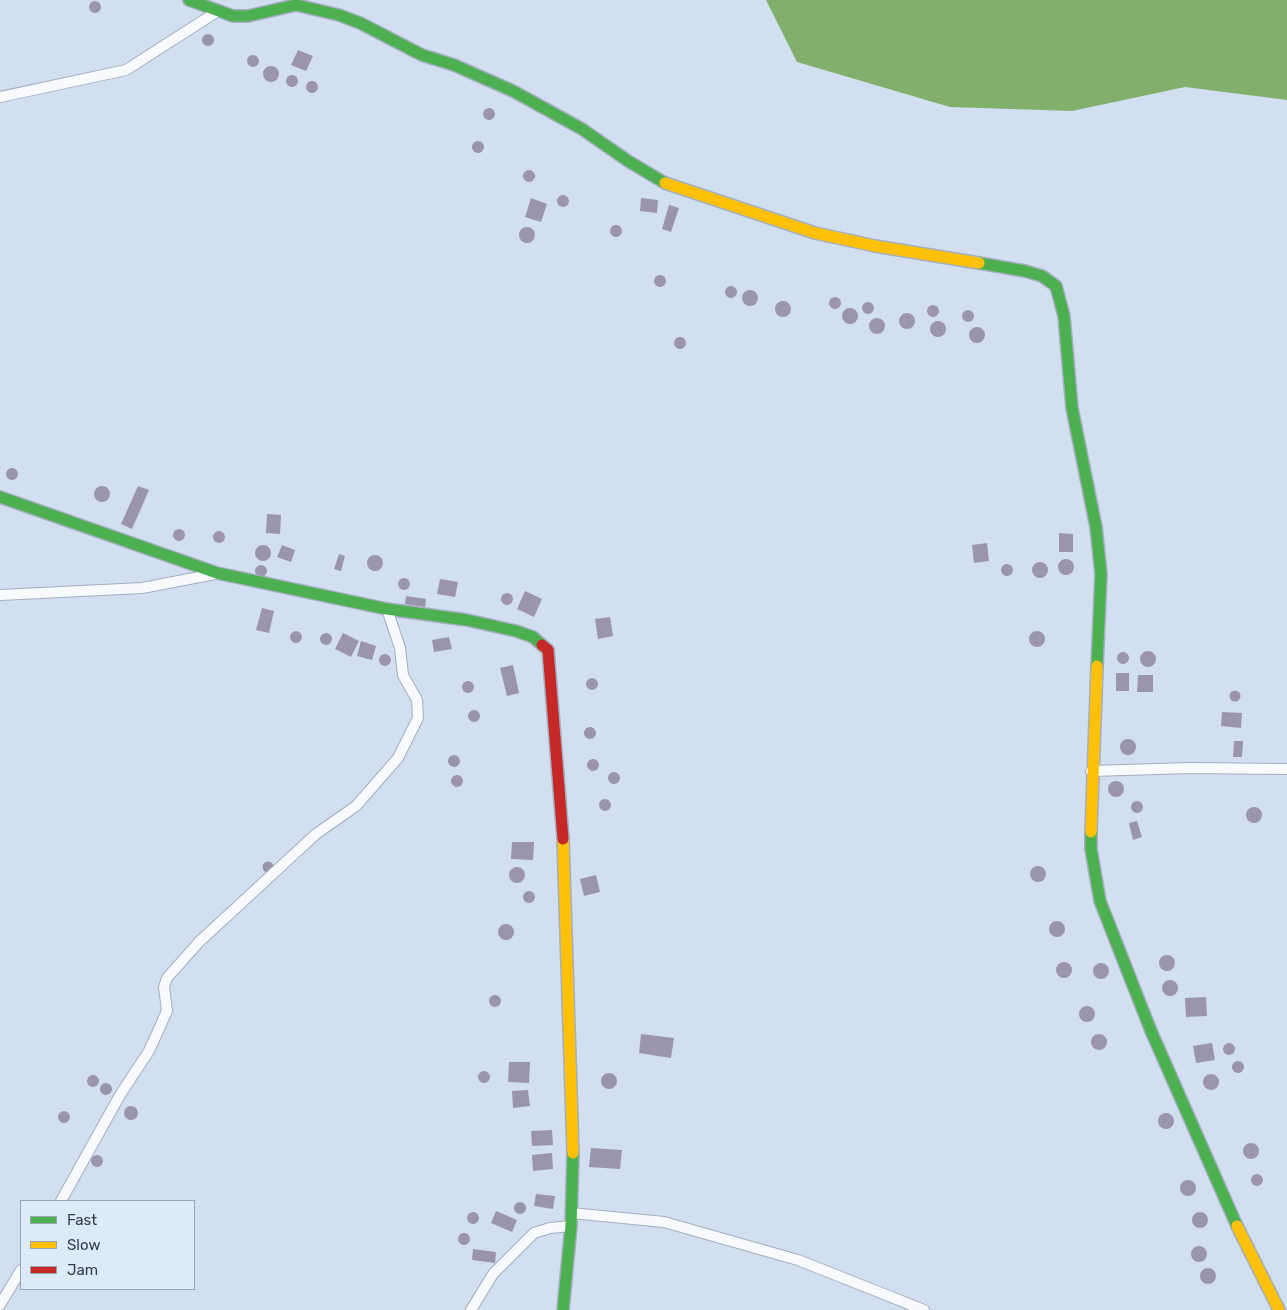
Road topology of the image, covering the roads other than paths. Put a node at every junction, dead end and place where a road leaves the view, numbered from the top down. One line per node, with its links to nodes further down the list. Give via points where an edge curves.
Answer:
1 (189, 0): 2 (street)
2 (218, 11): 3 (street, via 126,70); 9 (street, via 248,16 296,5 338,15 422,55 514,91 582,129 628,162 667,184 815,233 1025,271 1042,276 1056,286 1064,316 1072,408 1096,527 1101,574)
3 (0, 97)
4 (0, 497): 5 (street)
5 (217, 573): 6 (street, via 142,588); 7 (street)
6 (0, 595)
7 (387, 609): 10 (street, via 400,648 403,675 417,700 418,718 398,758 356,806 316,834 199,942 167,978 164,987 167,1011 149,1051 120,1095); 11 (street, via 516,631 533,637 548,650 563,842 573,1158)
8 (1287, 769): 9 (street)
9 (1091, 771): 15 (street, via 1091,849 1100,901 1151,1031)
10 (63, 1200)
11 (571, 1212): 12 (street); 18 (street, via 664,1222 798,1260)
12 (571, 1226): 16 (street, via 534,1233 493,1274); 17 (street)
13 (20, 1272): 14 (street)
14 (0, 1305)
15 (1275, 1308)
16 (471, 1310)
17 (563, 1310)
18 (924, 1310)

